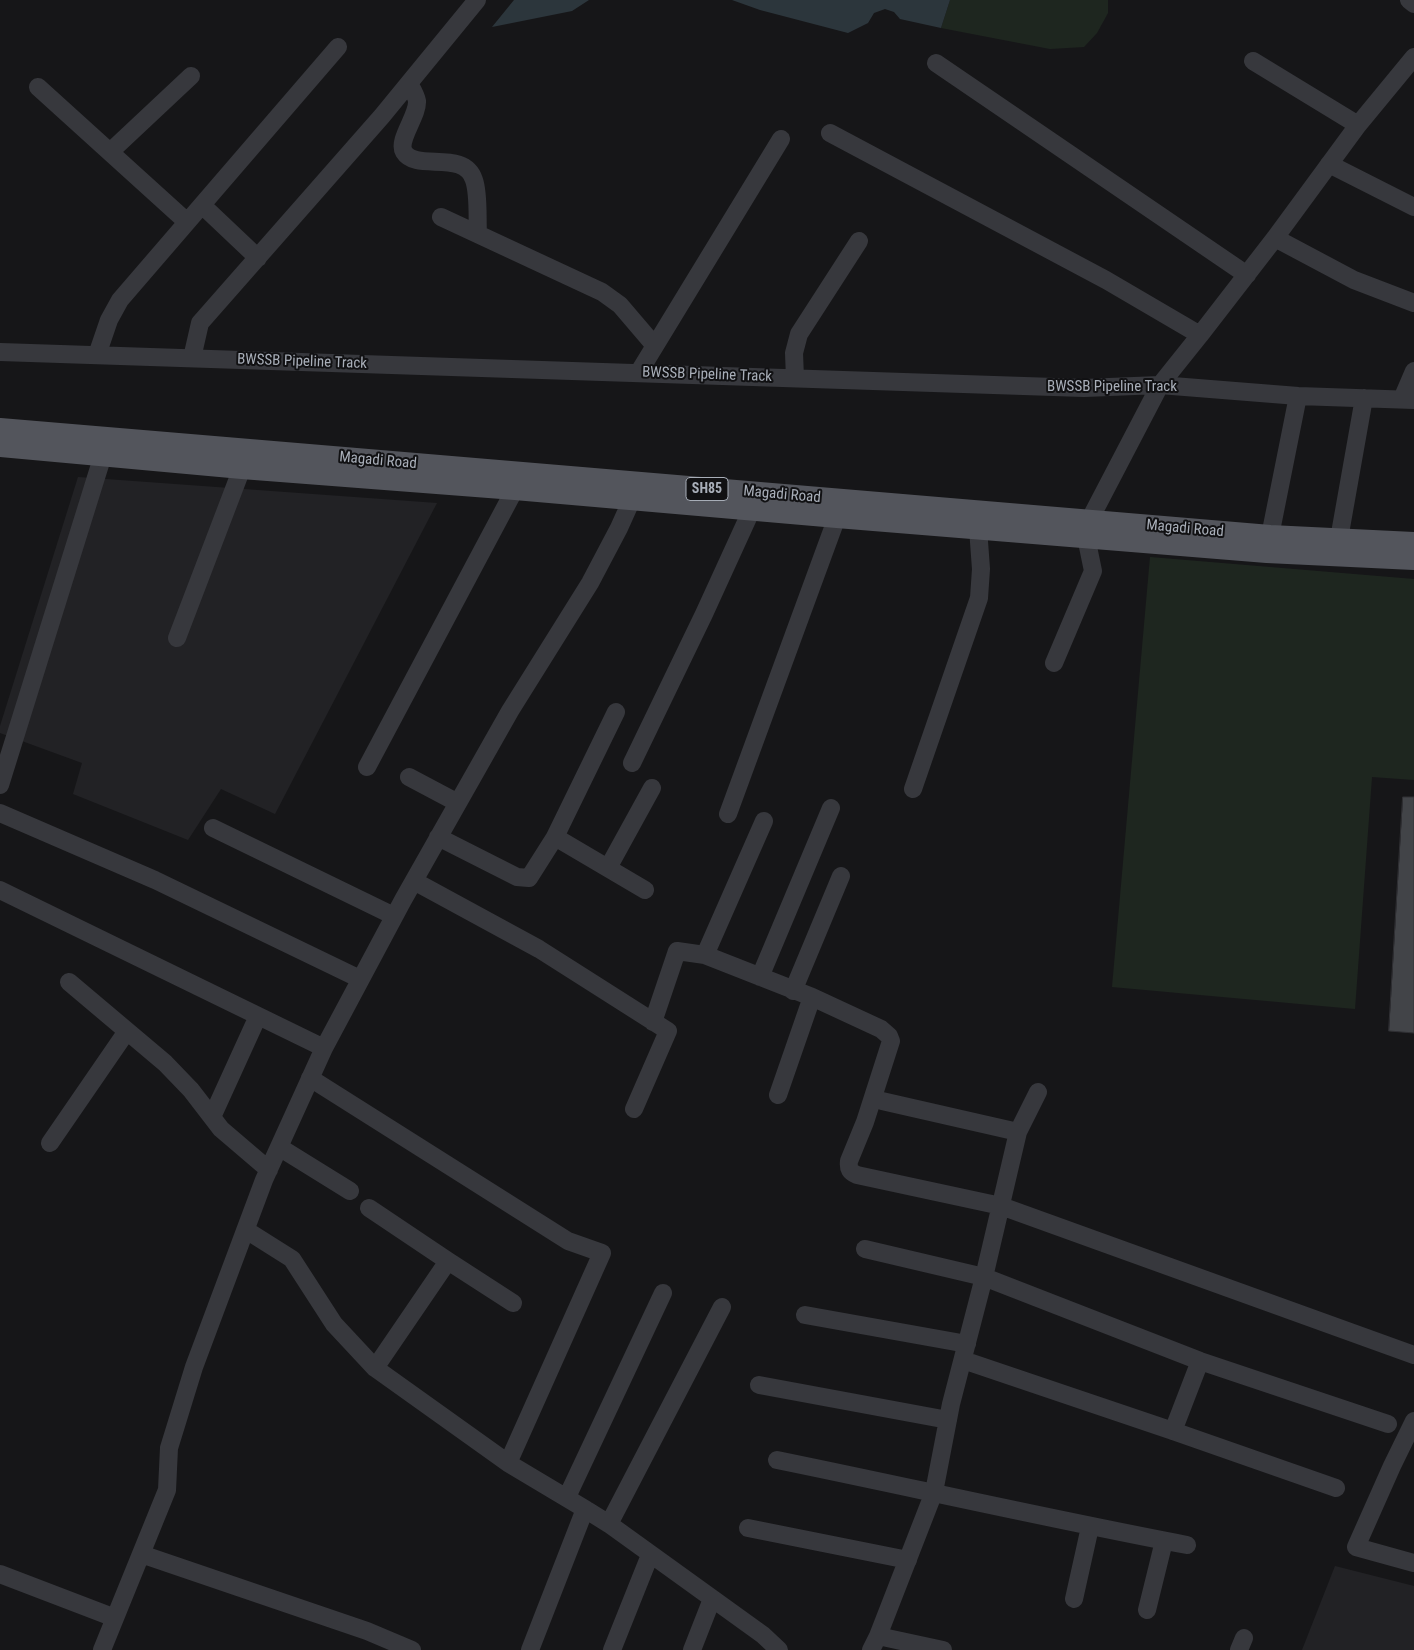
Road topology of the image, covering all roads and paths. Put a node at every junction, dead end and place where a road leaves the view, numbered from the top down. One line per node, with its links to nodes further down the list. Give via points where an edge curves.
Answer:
1 (477, 0): 9 (street)
2 (1409, 0): 3 (street)
3 (1414, 4)
4 (338, 47): 16 (street)
5 (1414, 57): 11 (street)
6 (1253, 60): 11 (street)
7 (936, 63): 24 (street)
8 (191, 76): 14 (street)
9 (409, 83): 20 (street, via 417,103 402,148 412,160 455,163 471,173 475,181); 23 (street)
10 (38, 87): 14 (street)
11 (1358, 125): 15 (street)
12 (830, 133): 26 (street, via 1106,280)
13 (781, 139): 27 (street)
14 (110, 152): 19 (street)
15 (1329, 164): 17 (street); 21 (street)
16 (202, 205): 19 (street); 23 (street)
17 (1414, 207)
18 (441, 217): 20 (street)
19 (187, 222): 29 (street, via 114,309)
20 (478, 234): 27 (street, via 602,292 620,305)
21 (1275, 238): 24 (street); 25 (street, via 1354,280)
22 (859, 242): 33 (street, via 799,334 794,353)
23 (258, 258): 30 (street, via 200,322)
24 (1247, 275): 26 (street)
25 (1414, 303)
26 (1200, 335): 34 (street)
27 (655, 346): 32 (street)
28 (0, 352): 29 (street, BWSSB Pipeline Track)
29 (98, 355): 30 (street, BWSSB Pipeline Track)
30 (192, 358): 32 (street, BWSSB Pipeline Track)
31 (1414, 371): 37 (street)
32 (639, 372): 33 (street, BWSSB Pipeline Track)
33 (795, 378): 34 (street, BWSSB Pipeline Track, via 1084,388)
34 (1160, 385): 35 (street, BWSSB Pipeline Track); 47 (street)
35 (1298, 396): 36 (street, BWSSB Pipeline Track); 48 (street)
36 (1364, 398): 37 (street, BWSSB Pipeline Track); 49 (street)
37 (1408, 400)
38 (0, 430): 43 (main road, Magadi Road / SH85)
39 (0, 446): 40 (main road, Magadi Road / SH85)
40 (103, 455): 41 (main road, Magadi Road / SH85); 58 (street)
41 (242, 468): 42 (main road, Magadi Road / SH85); 52 (street)
42 (515, 489): 43 (main road, Magadi Road / SH85); 56 (street)
43 (636, 491): 44 (main road, Magadi Road / SH85); 47 (main road, Magadi Road / SH85); 61 (street, via 590,583 510,711)
44 (752, 509): 45 (main road, Magadi Road / SH85); 55 (street)
45 (837, 517): 46 (main road, Magadi Road / SH85); 64 (street)
46 (978, 528): 47 (main road, Magadi Road / SH85); 60 (street, via 979,598)
47 (1088, 529): 48 (main road, Magadi Road / SH85); 51 (main road, Magadi Road / SH85, via 1267,552); 53 (street, via 1093,571)
48 (1270, 536): 49 (main road, Magadi Road / SH85)
49 (1339, 539): 50 (main road, Magadi Road / SH85)
50 (1414, 543)
51 (1414, 559)
52 (177, 638)
53 (1054, 663)
54 (616, 712): 68 (street)
55 (632, 763)
56 (367, 767)
57 (409, 777): 61 (street)
58 (0, 785)
59 (652, 788): 69 (street)
60 (913, 790)
61 (458, 803): 67 (street)
62 (831, 808): 76 (street)
63 (0, 813): 77 (street, via 155,880)
64 (728, 814)
65 (764, 821): 75 (street)
66 (214, 828): 74 (street)
67 (438, 837): 68 (street, via 517,877 530,878); 71 (street)
68 (555, 837): 69 (street)
69 (608, 868): 73 (street)
70 (841, 876): 79 (street)
71 (414, 881): 74 (street); 82 (street, via 538,949)
72 (0, 890): 81 (street)
73 (645, 890)
74 (394, 916): 77 (street)
75 (705, 955): 76 (street); 82 (street, via 677,952)
76 (760, 977): 79 (street)
77 (360, 979): 84 (street)
78 (69, 982): 83 (street)
79 (793, 991): 80 (street)
80 (812, 997): 87 (street); 96 (street, via 881,1029 891,1041 849,1161 851,1172)
81 (258, 1016): 84 (street); 90 (street)
82 (653, 1022): 89 (street, via 668,1030)
83 (127, 1031): 90 (street, via 165,1063); 92 (street)
84 (324, 1048): 85 (street)
85 (310, 1078): 93 (street); 116 (street, via 568,1241 602,1253)
86 (1038, 1092): 91 (street)
87 (778, 1095)
88 (882, 1101): 91 (street)
89 (634, 1109)
90 (212, 1117): 94 (street, via 221,1129)
91 (1018, 1132): 96 (street)
92 (50, 1143)
93 (279, 1147): 94 (street); 95 (street)
94 (269, 1170): 98 (street)
95 (350, 1191)
96 (1001, 1206): 101 (street); 107 (street)
97 (369, 1208): 100 (street)
98 (246, 1230): 109 (street, via 292,1259 334,1324); 126 (street, via 194,1367 169,1448 167,1490)
99 (865, 1249): 101 (street)
100 (448, 1262): 103 (street); 109 (street)
101 (984, 1276): 106 (street); 108 (street)
102 (663, 1293): 119 (street)
103 (513, 1303)
104 (722, 1307): 121 (street)
105 (805, 1315): 106 (street)
106 (965, 1352): 111 (street); 114 (street)
107 (1414, 1356)
108 (1200, 1361): 113 (street); 114 (street)
109 (375, 1368): 116 (street)
110 (759, 1385): 111 (street)
111 (948, 1420): 118 (street)
112 (1414, 1421): 129 (street, via 1356,1547)
113 (1388, 1424)
114 (1173, 1431): 117 (street)
115 (777, 1460): 118 (street)
116 (508, 1463): 119 (street)
117 (1336, 1488)
118 (934, 1492): 122 (street); 128 (street)
119 (567, 1497): 120 (street)
120 (585, 1508): 121 (street); 139 (street)
121 (608, 1524): 127 (street)
122 (1090, 1527): 124 (street); 131 (street)
123 (748, 1528): 128 (street)
124 (1164, 1541): 125 (street); 133 (street)
125 (1187, 1545)
126 (141, 1554): 134 (street); 138 (street, via 367,1631)
127 (650, 1555): 132 (street); 140 (street)
128 (908, 1560): 135 (street)
129 (1414, 1563)
130 (0, 1574): 134 (street)
131 (1074, 1598)
132 (712, 1599): 136 (street, via 763,1635); 141 (street)
133 (1148, 1610)
134 (115, 1618): 137 (street)
135 (875, 1643): 142 (street)
136 (777, 1649)
137 (102, 1650)
138 (412, 1650)
139 (530, 1650)
140 (612, 1650)
141 (692, 1650)
142 (943, 1650)

